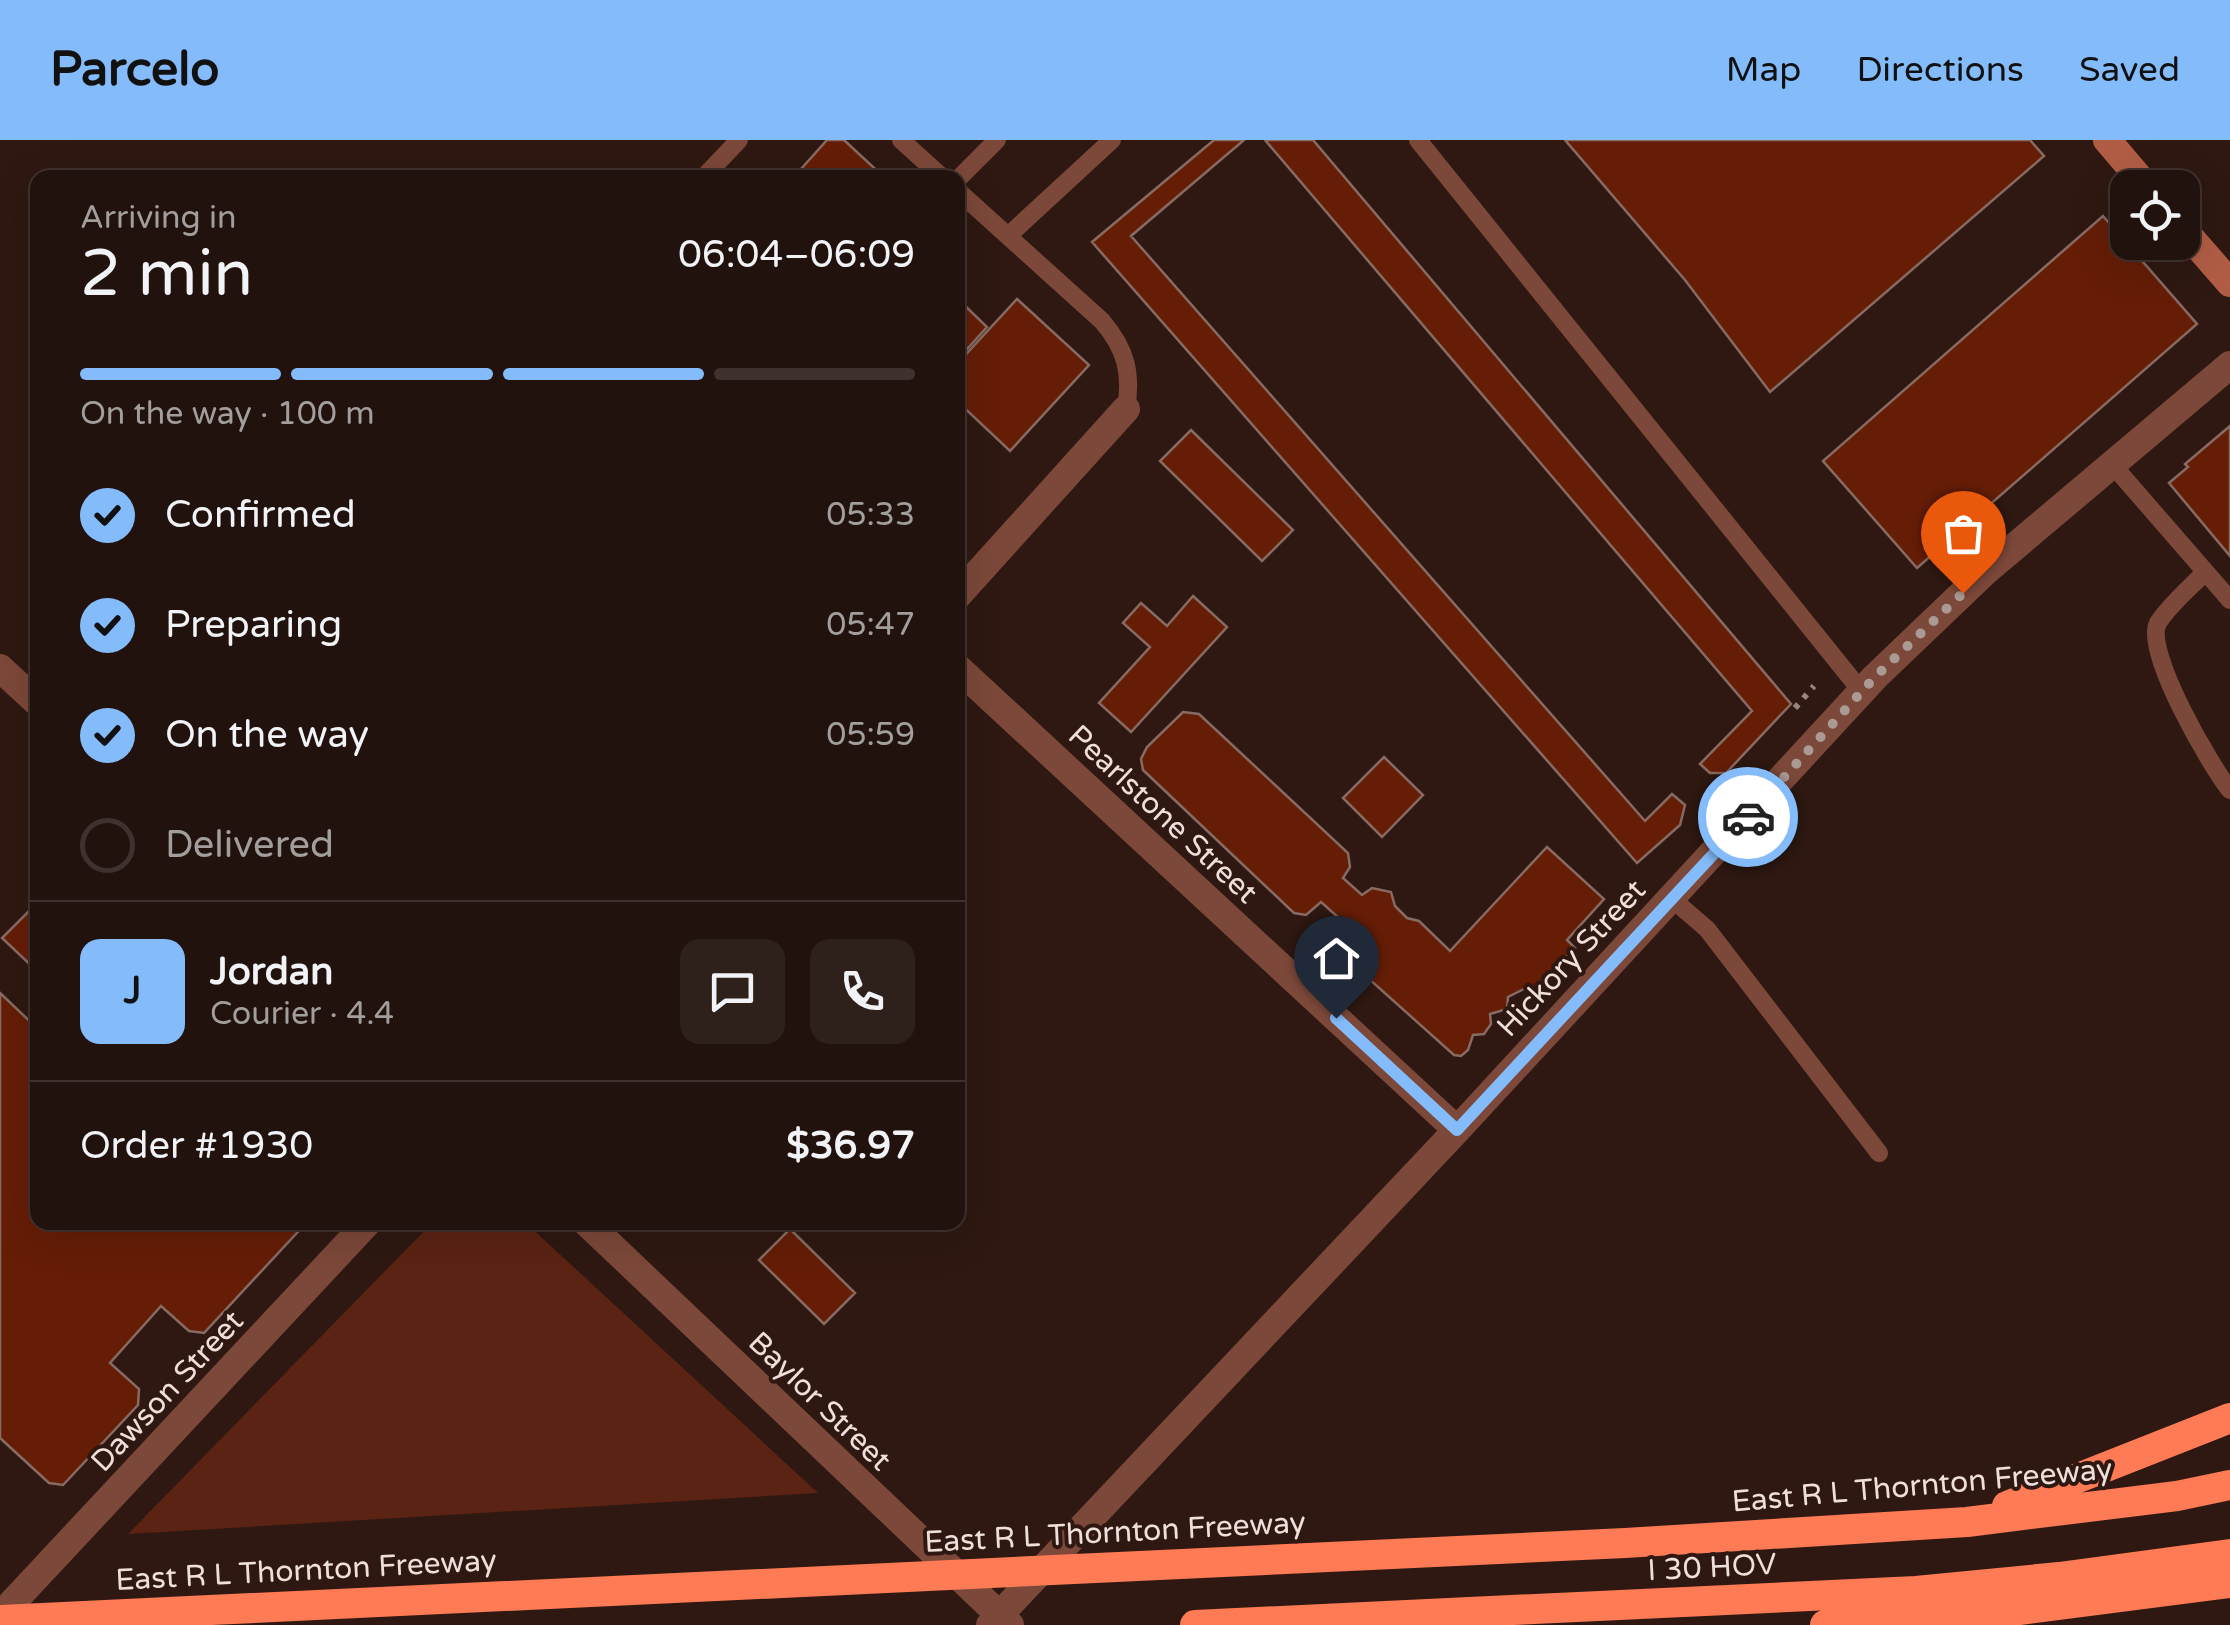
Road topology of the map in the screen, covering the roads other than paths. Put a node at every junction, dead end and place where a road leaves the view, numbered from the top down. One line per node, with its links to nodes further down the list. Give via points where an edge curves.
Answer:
1 (740, 140): 7 (lane)
2 (901, 140): 8 (lane)
3 (997, 140): 10 (lane)
4 (1112, 140): 12 (lane)
5 (1418, 140): 23 (lane)
6 (2107, 140): 9 (main road)
7 (711, 170)
8 (934, 170)
9 (2133, 170)
10 (965, 172)
11 (965, 197): 12 (lane)
12 (1008, 236): 16 (lane, via 1118,339 1128,362)
13 (2200, 249): 14 (main road)
14 (2230, 284)
15 (2230, 366): 17 (street, Hickory Street)
16 (1126, 409): 19 (street)
17 (2110, 464): 18 (lane); 23 (street, Hickory Street, via 1987,570)
18 (2206, 572): 20 (lane); 25 (lane, via 2158,624 2156,646 2184,714)
19 (965, 587)
20 (2230, 600)
21 (0, 668): 24 (street)
22 (965, 674): 27 (street, Pearlstone Street)
23 (1862, 692): 26 (street, Hickory Street)
24 (30, 696)
25 (2230, 790)
26 (1672, 898): 27 (street, Hickory Street); 28 (lane, via 1707,928)
27 (1457, 1130): 37 (street, Hickory Street)
28 (1879, 1153)
29 (361, 1230): 36 (street, Dawson Street)
30 (594, 1230): 37 (street, Baylor Street)
31 (2230, 1418): 33 (highway)
32 (2230, 1485): 33 (highway, East R L Thornton Freeway)
33 (1967, 1522): 36 (highway, East R L Thornton Freeway, via 1586,1545)
34 (2230, 1554): 38 (highway, I 30 HOV, via 1916,1591)
35 (2230, 1583): 39 (highway, via 2012,1611)
36 (6, 1612)
37 (999, 1622)
38 (1196, 1625)
39 (1826, 1625)

